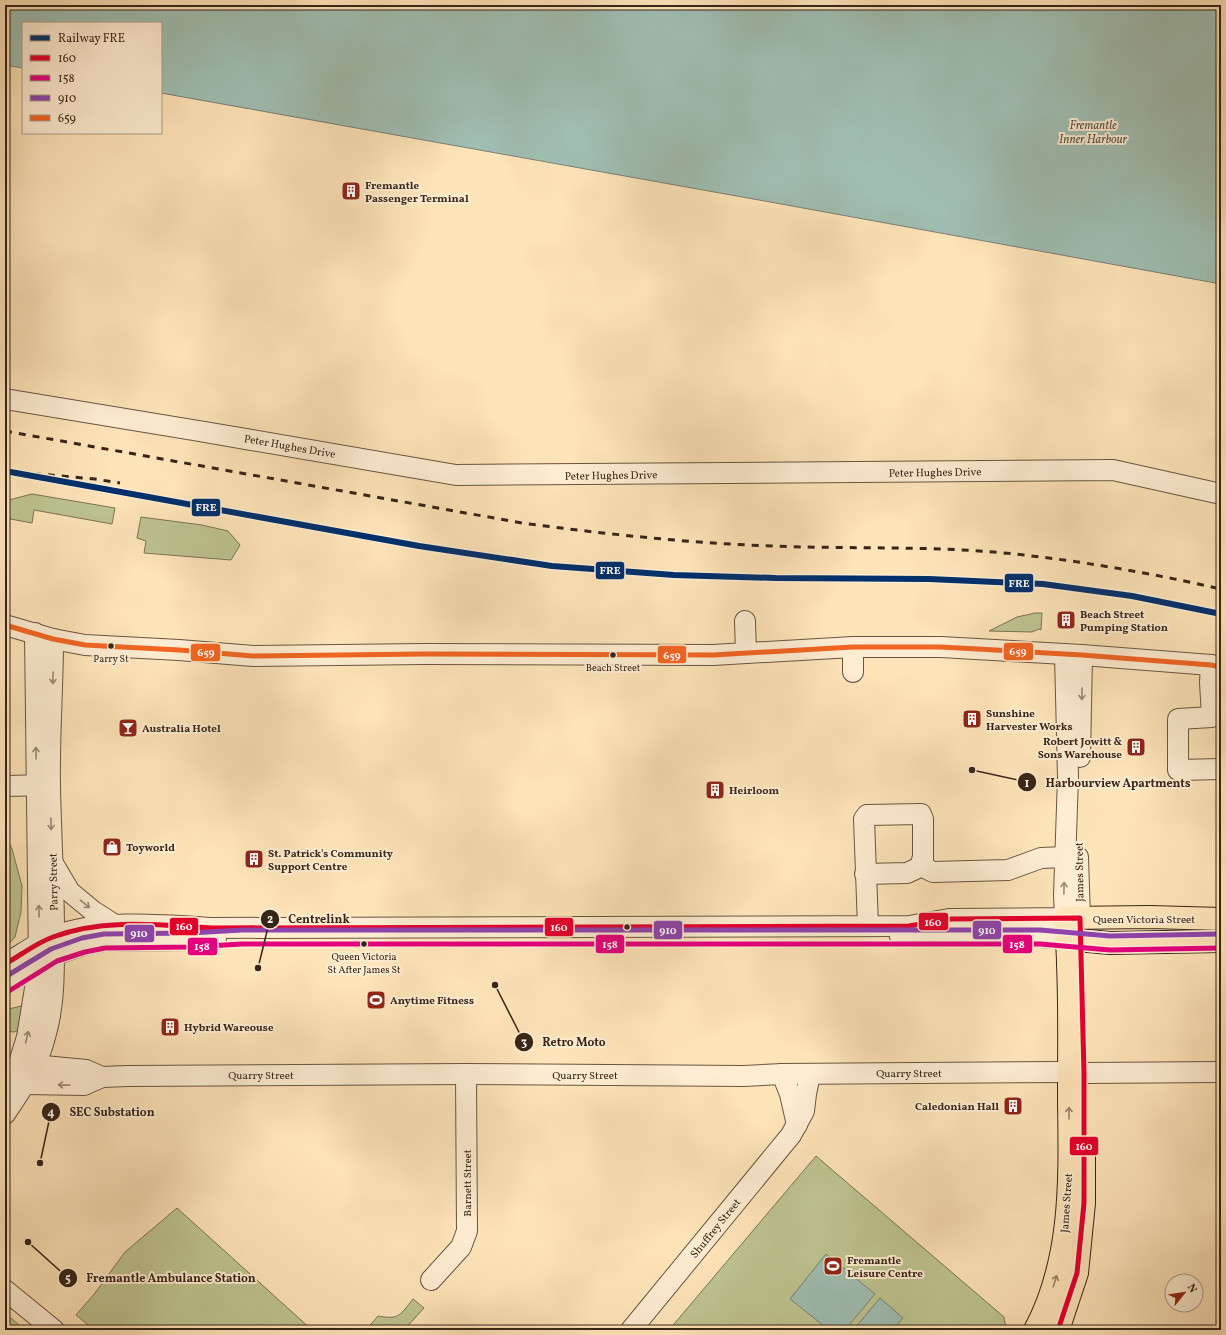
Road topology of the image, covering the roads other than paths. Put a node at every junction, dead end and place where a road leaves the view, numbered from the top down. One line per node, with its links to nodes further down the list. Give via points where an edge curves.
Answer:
1 (5, 399): 2 (street, Peter Hughes Drive, via 456,475 1113,470)
2 (1221, 494)
3 (745, 621): 7 (street)
4 (5, 625): 5 (street)
5 (44, 636): 7 (street, via 85,645 253,656); 14 (street, Parry Street)
6 (853, 647): 7 (street); 8 (street, via 941,647); 10 (street)
7 (746, 653)
8 (1074, 654): 9 (street); 15 (street, James Street); 22 (street, James Street, one-way to 22, via 1082,691 1078,850)
9 (1216, 666): 11 (street, via 1210,682)
10 (853, 672)
11 (1217, 716): 12 (street, via 1178,718 1178,770)
12 (1221, 769)
13 (5, 786): 14 (street)
14 (43, 786): 16 (street, Parry Street, one-way to 16); 24 (street, Parry Street, one-way to 14)
15 (1065, 858): 17 (street, via 1041,858 1008,870); 22 (street, James Street, one-way to 15, via 1064,894)
16 (53, 863): 20 (street, one-way to 20, via 70,892); 24 (street, Parry Street)
17 (928, 866): 18 (street, via 907,873); 18 (street, via 921,814 870,814 864,819)
18 (865, 874): 21 (street)
19 (1221, 919): 22 (main road, Queen Victoria Street, via 1150,917)
20 (115, 925): 21 (street, Queen Victoria Street, via 212,928); 24 (street, Queen Victoria Street, via 78,928)
21 (868, 926): 22 (street, Queen Victoria Street, via 909,926 949,919)
22 (1073, 929): 23 (main road, Queen Victoria Street, via 1110,942); 24 (street, Queen Victoria Street, via 1040,937 242,937 104,941); 28 (main road, James Street)
23 (1221, 941)
24 (47, 950): 25 (street); 26 (street); 27 (street, Parry Street, via 27,1037)
25 (5, 964)
26 (5, 985)
27 (27, 1064): 33 (street, Quarry Street, via 86,1070); 34 (street, Parry Street)
28 (1077, 1072): 29 (street, Quarry Street); 32 (street, Quarry Street); 39 (main road, James Street, via 1084,1203 1082,1225 1077,1273)
29 (1221, 1072)
30 (466, 1074): 31 (street, Quarry Street); 33 (street, Quarry Street); 37 (street, Barnett Street, via 467,1231 461,1247)
31 (782, 1074): 32 (street, Quarry Street); 36 (street, via 790,1094)
32 (810, 1074): 36 (street, Shuffrey Street, via 804,1111)
33 (102, 1077): 34 (street, Quarry Street, one-way to 34, via 84,1085)
34 (12, 1084): 35 (street, Parry Street)
35 (5, 1114)
36 (796, 1125): 41 (street, Shuffrey Street, via 786,1141)
37 (431, 1280)
38 (5, 1290): 40 (street)
39 (1052, 1327)
40 (54, 1330)
41 (631, 1330)

